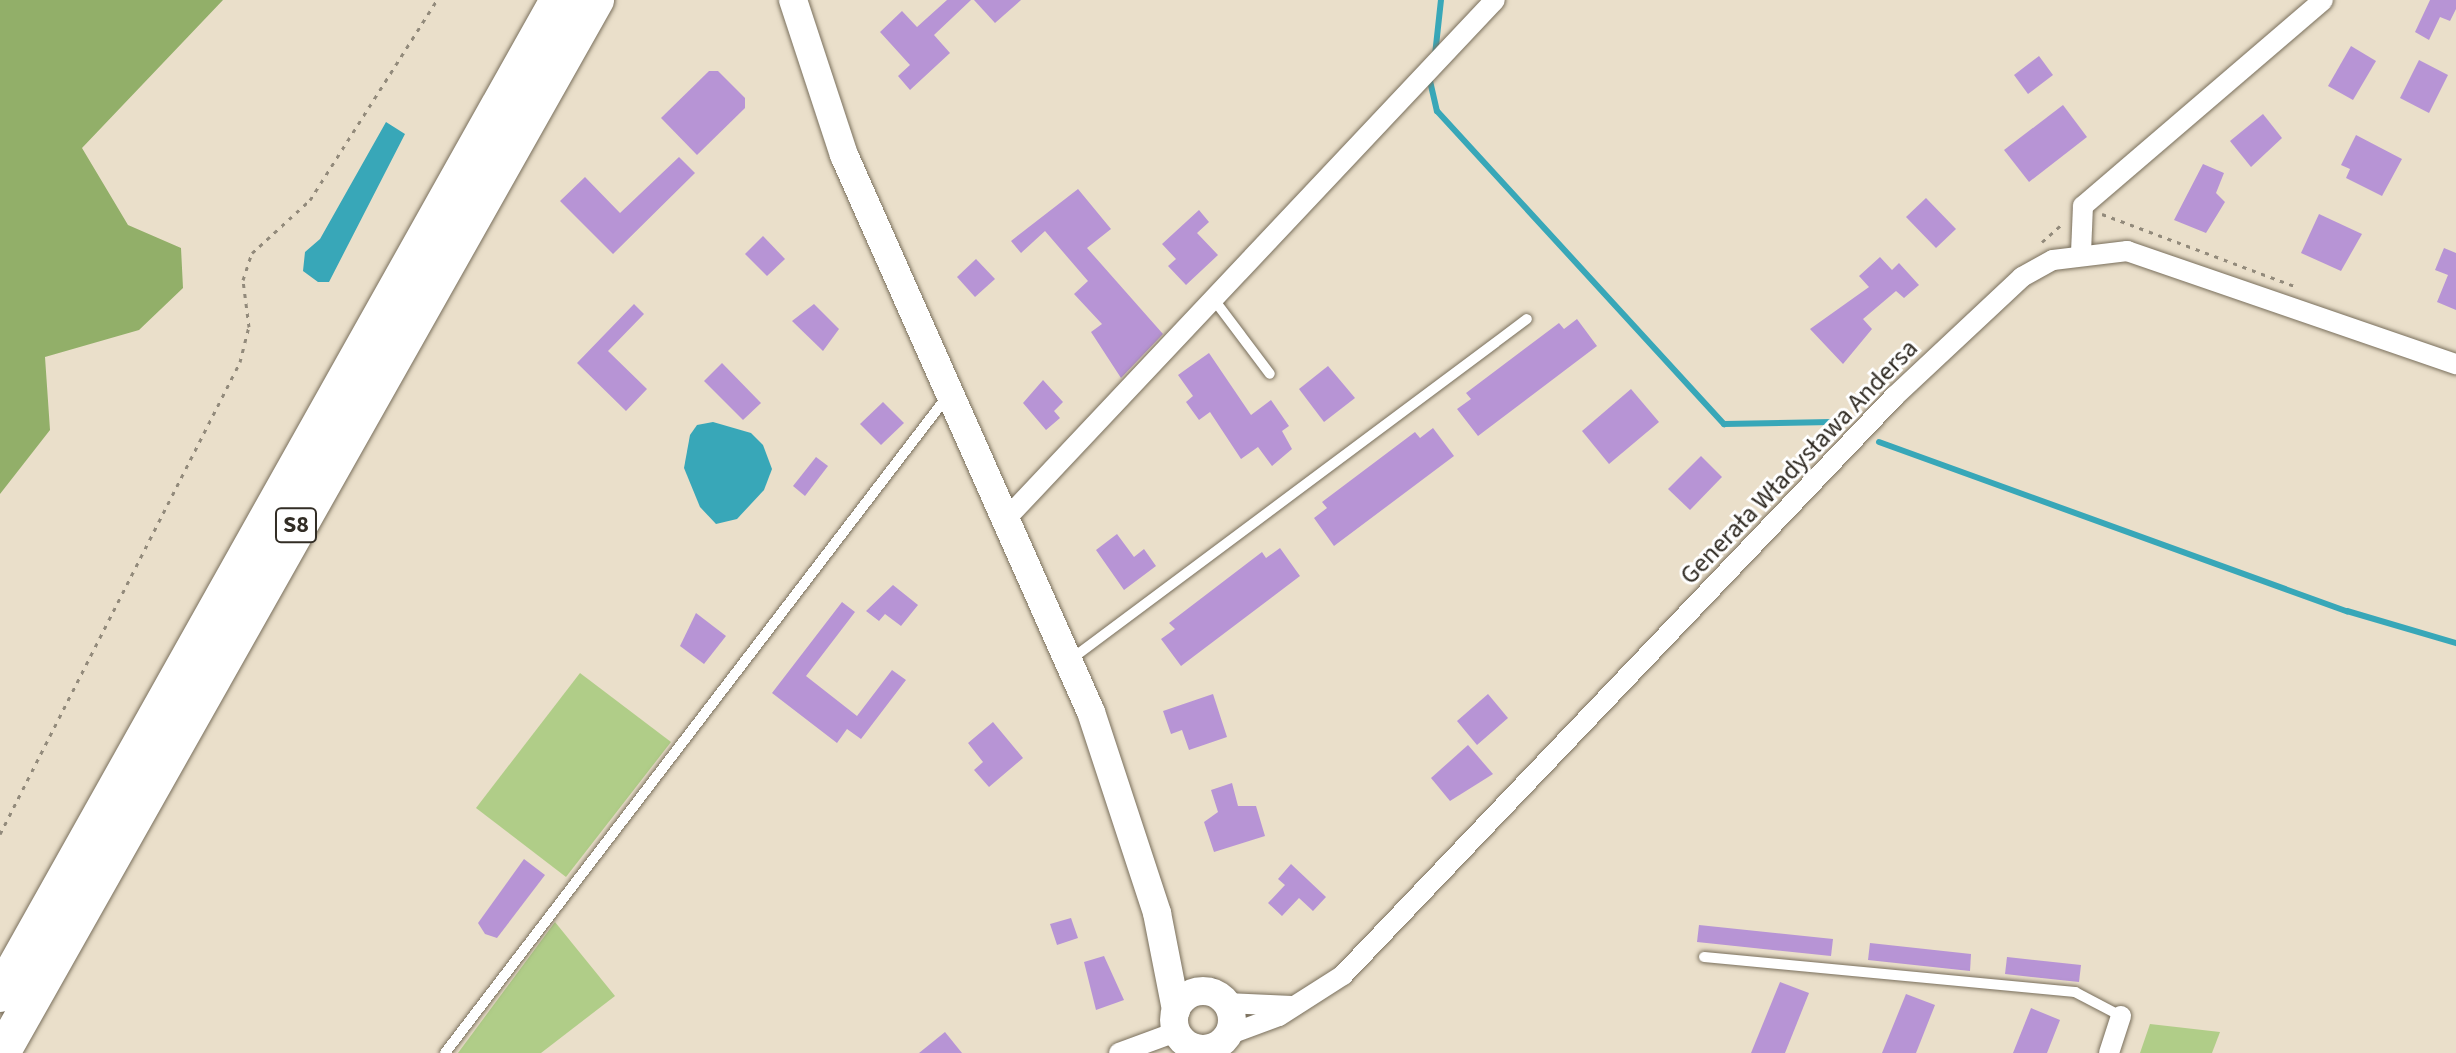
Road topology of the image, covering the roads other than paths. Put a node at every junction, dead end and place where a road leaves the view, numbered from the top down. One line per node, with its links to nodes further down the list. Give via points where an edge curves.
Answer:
1 (558, 0): 17 (highway, S8)
2 (596, 0): 22 (highway, S8)
3 (793, 0): 11 (street, via 844,155)
4 (1495, 0): 7 (street)
5 (2323, 0): 6 (street, via 2083,206)
6 (2081, 253): 9 (street, Generała Władysława Andersa, via 2127,251); 18 (street, Generała Władysława Andersa, via 2022,277 1979,314 1343,975)
7 (1215, 301): 10 (lane); 12 (street)
8 (1527, 319): 13 (lane)
9 (2456, 364)
10 (1270, 374)
11 (950, 393): 12 (street); 23 (lane)
12 (1005, 520): 13 (street)
13 (1069, 661): 14 (street, via 1125,805)
14 (1157, 913): 16 (street); 20 (street)
15 (1704, 957): 19 (lane, via 2075,992)
16 (1219, 991): 18 (street); 20 (street, via 1188,995); 21 (street, via 1232,1017)
17 (0, 994)
18 (1292, 1006): 21 (street, Generała Władysława Andersa)
19 (2121, 1016): 25 (street)
20 (1182, 1035): 21 (street, via 1204,1049); 24 (street)
21 (1223, 1044)
22 (2, 1053)
23 (445, 1053)
24 (1119, 1053)
25 (2109, 1053)

